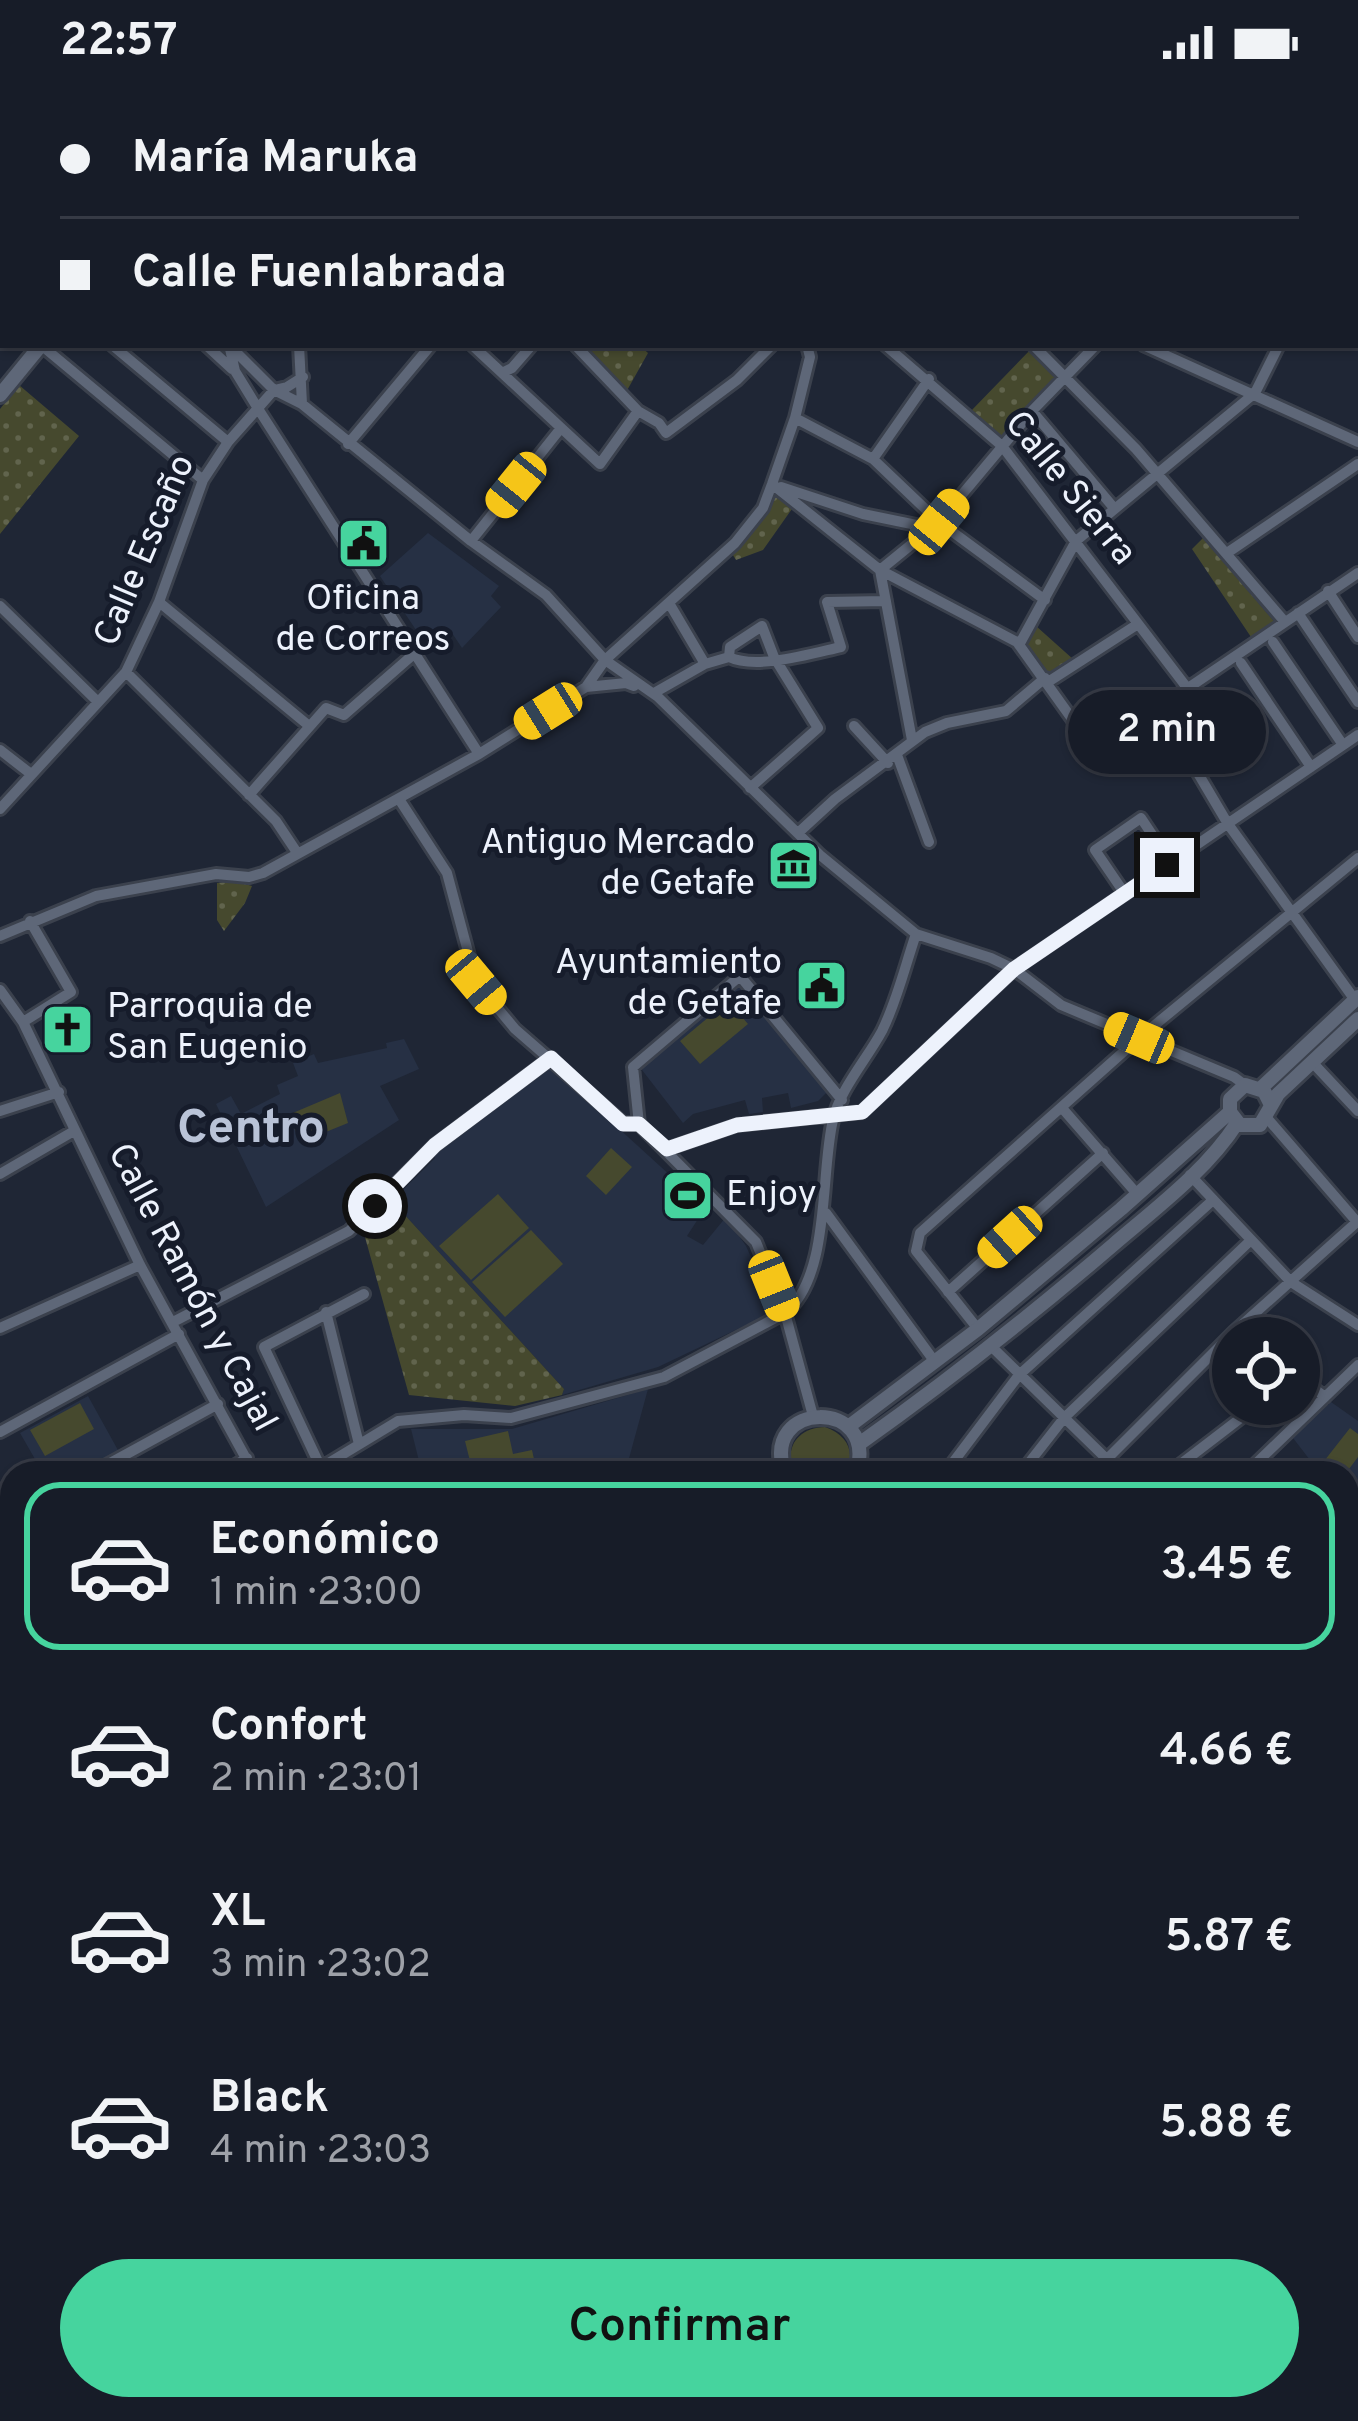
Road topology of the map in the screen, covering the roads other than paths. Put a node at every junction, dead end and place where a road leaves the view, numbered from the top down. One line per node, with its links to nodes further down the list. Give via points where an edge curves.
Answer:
1 (39, 348): 26 (street)
2 (45, 348): 40 (street)
3 (116, 348): 33 (street)
4 (210, 348): 19 (street)
5 (230, 348): 19 (street)
6 (232, 348): 24 (street)
7 (299, 348): 22 (street)
8 (428, 348): 35 (street)
9 (475, 348): 20 (street)
10 (529, 348): 20 (street)
11 (578, 348): 29 (street)
12 (769, 348): 29 (street, via 666,433)
13 (808, 348): 31 (street)
14 (889, 348): 23 (street, Calle Sierra)
15 (1036, 348): 21 (street)
16 (1093, 348): 21 (street)
17 (1150, 348): 25 (street)
18 (1278, 348): 25 (street)
19 (235, 371): 28 (street)
20 (502, 373): 32 (street)
21 (1066, 375): 30 (street); 39 (street)
22 (303, 377): 24 (street, Calle Escaño); 27 (street)
23 (929, 379): 36 (street, Calle Sierra); 37 (street)
24 (274, 390): 27 (street); 28 (street, Calle Escaño)
25 (1255, 393): 34 (street); 39 (street)
26 (0, 395)
27 (302, 404): 35 (street)
28 (257, 407): 33 (street, Calle Escaño); 61 (street)
29 (638, 411): 32 (street, via 600,464)
30 (1032, 411): 36 (street); 42 (street)
31 (796, 418): 37 (street); 41 (street)
32 (561, 428): 45 (street)
33 (228, 442): 40 (street, Calle Escaño)
34 (1358, 442)
35 (348, 444): 45 (street)
36 (1002, 446): 43 (street); 44 (street, Calle Sierra)
37 (873, 458): 43 (street)
38 (1358, 464): 46 (street)
39 (1156, 473): 42 (street); 46 (street)
40 (203, 480): 51 (street, Calle Escaño)
41 (772, 484): 43 (street, via 863,514); 47 (street); 53 (street, via 735,543)
42 (1114, 508): 44 (street)
43 (935, 525): 47 (street); 50 (street)
44 (1076, 541): 50 (street); 57 (street, Calle Sierra)
45 (471, 542): 64 (street, via 547,595)
46 (1227, 554): 56 (street)
47 (880, 570): 52 (street); 60 (street)
48 (1358, 573): 49 (street)
49 (1328, 591): 55 (street); 58 (street)
50 (1046, 600): 60 (street)
51 (158, 602): 67 (street, Calle Escaño); 75 (street)
52 (886, 602): 63 (street, via 827,602 841,647); 78 (street)
53 (669, 604): 64 (street); 66 (street)
54 (0, 606): 72 (street)
55 (1298, 613): 56 (street); 73 (street)
56 (1286, 622): 70 (street)
57 (1138, 624): 68 (street); 70 (street, Calle Sierra)
58 (1358, 637)
59 (1273, 642): 79 (street)
60 (1019, 645): 68 (street)
61 (415, 653): 75 (street, via 344,715 326,708); 81 (street)
62 (729, 657): 63 (street, via 745,665); 63 (street, via 730,647 762,626); 66 (street)
63 (774, 657): 85 (street, via 818,728)
64 (605, 660): 69 (street); 71 (street)
65 (1241, 663): 83 (street)
66 (704, 664): 71 (street)
67 (126, 672): 72 (street, Calle Escaño); 86 (street)
68 (1046, 680): 74 (street, via 1095,751); 78 (street, via 1006,712 947,723)
69 (586, 687): 71 (street, via 626,683); 81 (street)
70 (1188, 689): 74 (street)
71 (654, 693): 85 (street)
72 (97, 700): 84 (street, Calle Escaño)
73 (1358, 702)
74 (1160, 709): 89 (street)
75 (308, 725): 86 (street)
76 (854, 726): 82 (street)
77 (1358, 735): 79 (street)
78 (912, 740): 82 (street)
79 (1343, 745): 83 (street)
80 (0, 750): 84 (street)
81 (479, 754): 87 (street)
82 (892, 759): 90 (street); 91 (street)
83 (1312, 767): 89 (street)
84 (31, 775): 88 (street, Calle Escaño)
85 (750, 788): 90 (street)
86 (249, 795): 92 (street)
87 (399, 800): 92 (street); 106 (street, via 447,873 476,982)
88 (0, 809)
89 (1228, 824): 94 (street); 96 (street)
90 (798, 833): 98 (street)
91 (928, 842)
92 (296, 851): 97 (street, via 249,877 216,874 96,896)
93 (1358, 858): 96 (street)
94 (1171, 862): 95 (street); 95 (street, via 1141,818 1095,850)
95 (1125, 894): 100 (street)
96 (1293, 913): 102 (street); 105 (street)
97 (30, 921): 99 (street); 104 (street, via 71,992)
98 (916, 934): 100 (street); 110 (street, via 884,1026)
99 (0, 936)
100 (1014, 969): 105 (street, via 1060,1005); 115 (street, via 862,1112)
101 (0, 990): 104 (street, Calle Ramón y Cajal)
102 (1357, 998): 108 (street)
103 (1358, 1019): 107 (street)
104 (23, 1022): 109 (street, Calle Ramón y Cajal)
105 (1139, 1038): 108 (street); 111 (street)
106 (551, 1058): 117 (street, via 623,1124); 137 (street, via 435,1145 349,1231)
107 (1312, 1062): 113 (street); 114 (street)
108 (1252, 1087): 113 (street); 116 (street, via 1230,1099)
109 (59, 1092): 112 (street); 118 (street, Calle Ramón y Cajal)
110 (842, 1100): 115 (street); 117 (street, via 740,976 633,1067)
111 (1062, 1108): 120 (street); 130 (street, via 920,1234 916,1251)
112 (0, 1111)
113 (1269, 1111): 116 (street, via 1251,1127); 126 (street)
114 (1358, 1111)
115 (833, 1116): 119 (street, via 737,1125); 125 (street)
116 (1233, 1117): 122 (street, via 1224,1142); 123 (street)
117 (639, 1124): 119 (street)
118 (74, 1131): 121 (street); 128 (street, Calle Ramón y Cajal)
119 (667, 1149): 133 (street, via 756,1242)
120 (1102, 1153): 123 (street); 130 (street)
121 (0, 1174)
122 (1190, 1175): 124 (street); 139 (street)
123 (1138, 1195): 138 (street)
124 (1213, 1200): 127 (street); 143 (street)
125 (826, 1213): 133 (street, via 800,1301); 141 (street)
126 (1358, 1221): 129 (street)
127 (1251, 1240): 129 (street); 148 (street)
128 (140, 1264): 136 (street); 137 (street, Calle Ramón y Cajal)
129 (1291, 1282): 134 (street); 135 (street)
130 (948, 1292): 138 (street)
131 (364, 1294): 132 (street)
132 (326, 1312): 152 (street); 159 (street, via 264,1346)
133 (785, 1313): 147 (street); 152 (street, via 664,1377 512,1418 398,1420)
134 (1257, 1317)
135 (1358, 1325)
136 (0, 1328)
137 (176, 1328): 146 (street, Calle Ramón y Cajal); 151 (street)
138 (978, 1328): 141 (street)
139 (993, 1348): 143 (street); 153 (street)
140 (1212, 1360): 154 (street)
141 (935, 1362): 150 (street)
142 (1358, 1365): 145 (street)
143 (1019, 1375): 148 (street); 163 (street)
144 (1320, 1393): 145 (street)
145 (1325, 1397): 168 (street)
146 (218, 1404): 155 (street, Calle Ramón y Cajal); 156 (street)
147 (813, 1416): 150 (street); 161 (street, via 786,1435)
148 (1064, 1418): 154 (street); 164 (street)
149 (1231, 1425): 167 (street)
150 (848, 1426): 153 (street)
151 (0, 1432)
152 (359, 1444): 160 (street)
153 (859, 1444): 162 (street)
154 (1105, 1457): 165 (street); 166 (street)
155 (247, 1458): 157 (street); 158 (street, Calle Ramón y Cajal)
156 (116, 1461)
157 (242, 1461)
158 (248, 1461)
159 (312, 1461)
160 (331, 1461)
161 (780, 1461)
162 (857, 1461)
163 (954, 1461)
164 (1030, 1461)
165 (1102, 1461)
166 (1109, 1461)
167 (1184, 1461)
168 (1258, 1461)

